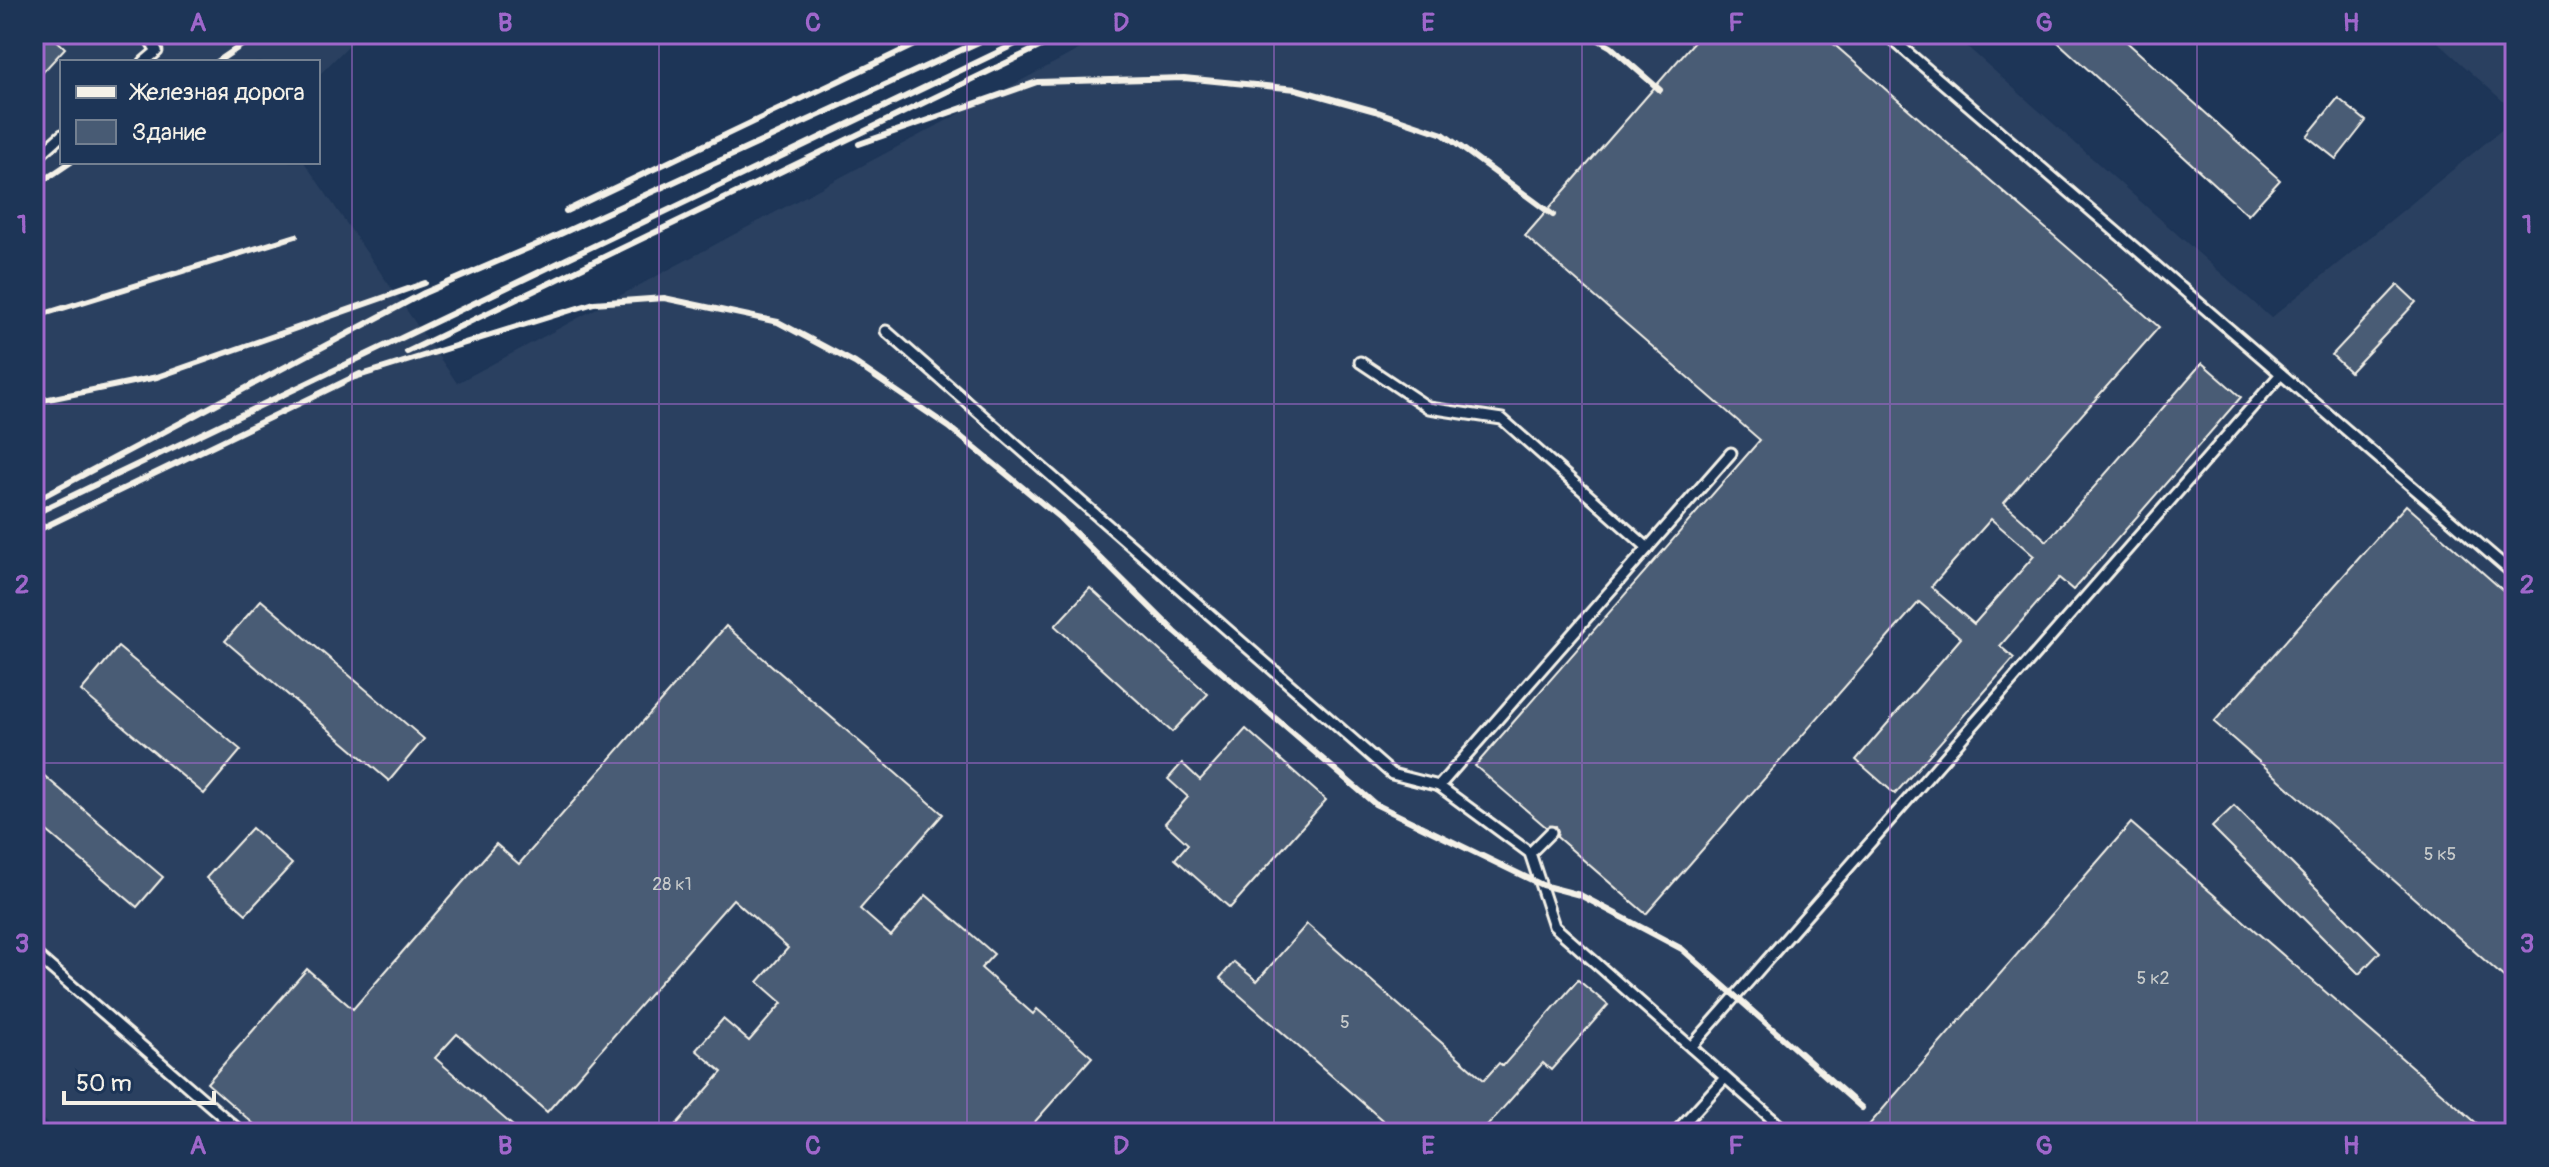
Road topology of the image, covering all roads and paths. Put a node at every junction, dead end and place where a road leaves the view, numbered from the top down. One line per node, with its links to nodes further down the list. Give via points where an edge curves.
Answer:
1 (146, 34): 3 (lane, via 157,51)
2 (1886, 34): 8 (lane)
3 (146, 60)
4 (60, 137): 5 (lane)
5 (34, 160)
6 (886, 331): 12 (lane, via 1392,774)
7 (1360, 362): 10 (lane, via 1429,408 1502,419)
8 (2281, 374): 11 (lane); 16 (lane)
9 (1731, 453): 10 (lane)
10 (1648, 548): 12 (lane)
11 (2515, 575)
12 (1439, 786): 14 (lane)
13 (1551, 832): 14 (lane)
14 (1530, 853): 16 (lane, via 1554,926)
15 (34, 953): 18 (lane)
16 (1691, 1047): 17 (lane)
17 (1725, 1078): 19 (lane); 20 (lane)
18 (242, 1133)
19 (1675, 1133)
20 (1788, 1133)

